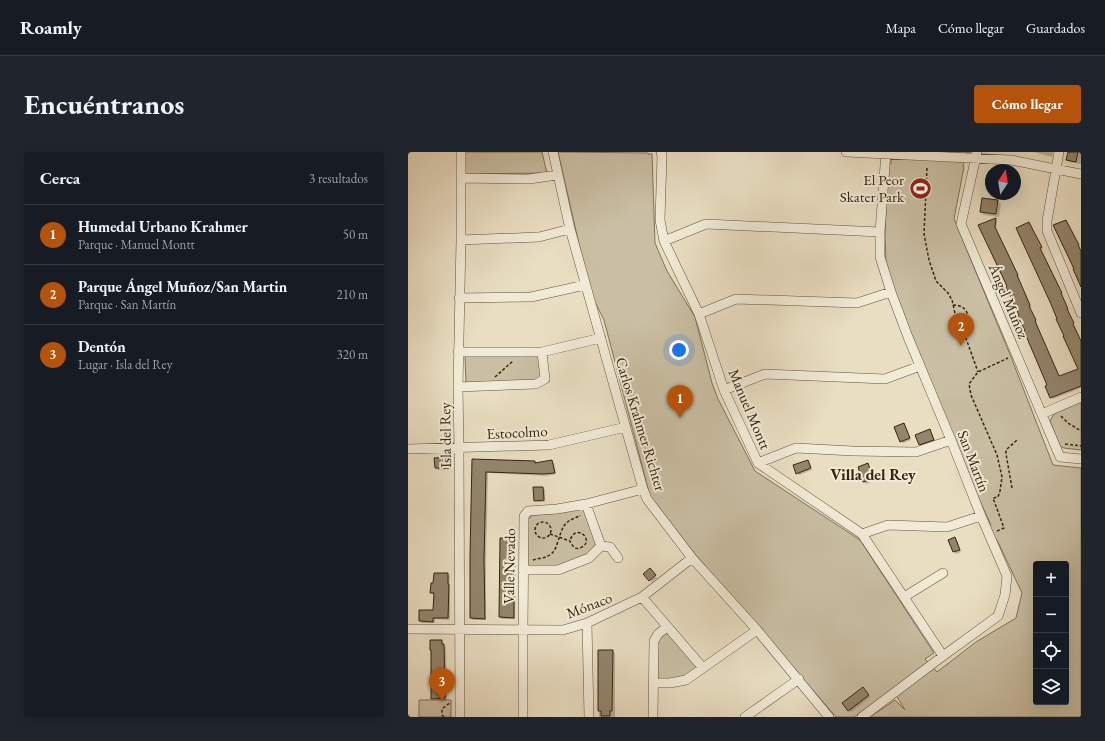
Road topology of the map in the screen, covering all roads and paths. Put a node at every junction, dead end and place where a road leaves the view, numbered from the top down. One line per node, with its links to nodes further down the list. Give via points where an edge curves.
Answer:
1 (461, 152): 12 (street, Isla del Rey)
2 (553, 152): 11 (street, Carlos Krahmer Richter)
3 (661, 152): 16 (street, Manuel Montt, via 660,220)
4 (846, 152): 6 (street)
5 (1059, 152): 9 (street)
6 (886, 153): 7 (street); 14 (street, San Martín)
7 (976, 155): 9 (street); 28 (street, Ángel Muñoz, via 961,224)
8 (927, 168): 20 (path, via 924,234 936,281 948,293)
9 (1056, 168): 10 (street); 21 (street, via 1047,231)
10 (1081, 174)
11 (557, 175): 12 (street, via 529,179); 13 (street, Carlos Krahmer Richter)
12 (461, 178): 15 (street, Isla del Rey)
13 (570, 230): 15 (street, via 539,237); 17 (street, Carlos Krahmer Richter)
14 (880, 232): 16 (street, via 706,224); 18 (street, San Martín, via 880,257)
15 (461, 240): 19 (street, Isla del Rey)
16 (664, 241): 22 (street, Manuel Montt)
17 (585, 285): 19 (street, via 531,297); 24 (street, Carlos Krahmer Richter)
18 (891, 292): 22 (street, via 857,303 736,298); 29 (street, San Martín)
19 (459, 298): 25 (street, Isla del Rey)
20 (953, 305): 23 (path); 23 (path, via 964,308 968,315)
21 (1081, 313)
22 (699, 314): 33 (street, Manuel Montt)
23 (961, 326): 30 (path)
24 (601, 338): 27 (street); 37 (street, Carlos Krahmer Richter)
25 (458, 352): 26 (street); 32 (street, Isla del Rey)
26 (524, 352): 27 (street); 31 (path)
27 (542, 352): 32 (street, via 545,379 536,384)
28 (1017, 354): 30 (path); 35 (street, Ángel Muñoz)
29 (920, 366): 33 (street, via 884,379 765,374); 39 (street, San Martín)
30 (978, 372): 53 (path, via 969,384 971,395 997,455 1002,477 998,496 993,498 1004,528)
31 (495, 376)
32 (458, 387): 43 (street, Isla del Rey)
33 (724, 390): 46 (street, Manuel Montt)
34 (1081, 397): 35 (street)
35 (1042, 414): 45 (street, Ángel Muñoz, via 1060,457)
36 (1060, 414): 38 (path)
37 (626, 427): 43 (street, Estocolmo, via 549,446); 48 (street, Carlos Krahmer Richter)
38 (1081, 431)
39 (951, 440): 46 (street, via 916,452 853,452 796,448); 50 (street, San Martín)
40 (1017, 440): 47 (path, via 1006,450)
41 (1062, 444): 42 (path)
42 (1081, 446)
43 (459, 448): 44 (street, Estocolmo); 67 (street, Isla del Rey)
44 (408, 449)
45 (1081, 459)
46 (758, 463): 52 (street, Manuel Montt)
47 (1012, 488)
48 (643, 489): 49 (street, Valle Nevado); 58 (street, Carlos Krahmer Richter, via 647,499)
49 (586, 504): 54 (path, via 580,516 566,523); 56 (street); 60 (street, Valle Nevado, via 528,511 524,516)
50 (981, 516): 52 (street, via 947,527 888,525); 53 (street, San Martín)
51 (550, 534): 51 (path, via 543,538 539,536 535,532 536,525 546,522 551,528); 54 (path)
52 (862, 534): 63 (street, Manuel Montt)
53 (989, 534): 70 (street, San Martín, via 1007,576 998,616)
54 (559, 537): 55 (path); 59 (path, via 555,550 541,559)
55 (570, 541): 55 (path, via 570,538 578,533 586,539 583,546 578,548)
56 (601, 546): 57 (street, via 610,547); 60 (street, via 589,558 558,570)
57 (618, 558)
58 (692, 558): 62 (street, Mónaco); 69 (street, Carlos Krahmer Richter)
59 (533, 559)
60 (523, 570): 68 (street, Valle Nevado)
61 (943, 573): 63 (street)
62 (642, 597): 64 (street, Mónaco); 65 (street)
63 (904, 598): 70 (street, Manuel Montt)
64 (586, 623): 68 (street, Mónaco, via 562,630); 78 (street)
65 (667, 627): 71 (street); 73 (street, via 654,641)
66 (408, 629): 67 (street, Mónaco)
67 (459, 629): 68 (street, Mónaco); 76 (street, Isla del Rey)
68 (522, 630): 77 (street, Valle Nevado)
69 (757, 630): 71 (street); 72 (street, Carlos Krahmer Richter)
70 (943, 656): 82 (street, San Martín)
71 (703, 668): 73 (street, via 686,680)
72 (799, 679): 80 (street); 81 (street, Carlos Krahmer Richter)
73 (654, 683): 79 (street)
74 (452, 701): 75 (path, via 442,710)
75 (444, 717)
76 (460, 717)
77 (523, 717)
78 (589, 717)
79 (653, 717)
80 (745, 717)
81 (830, 717)
82 (862, 717)

